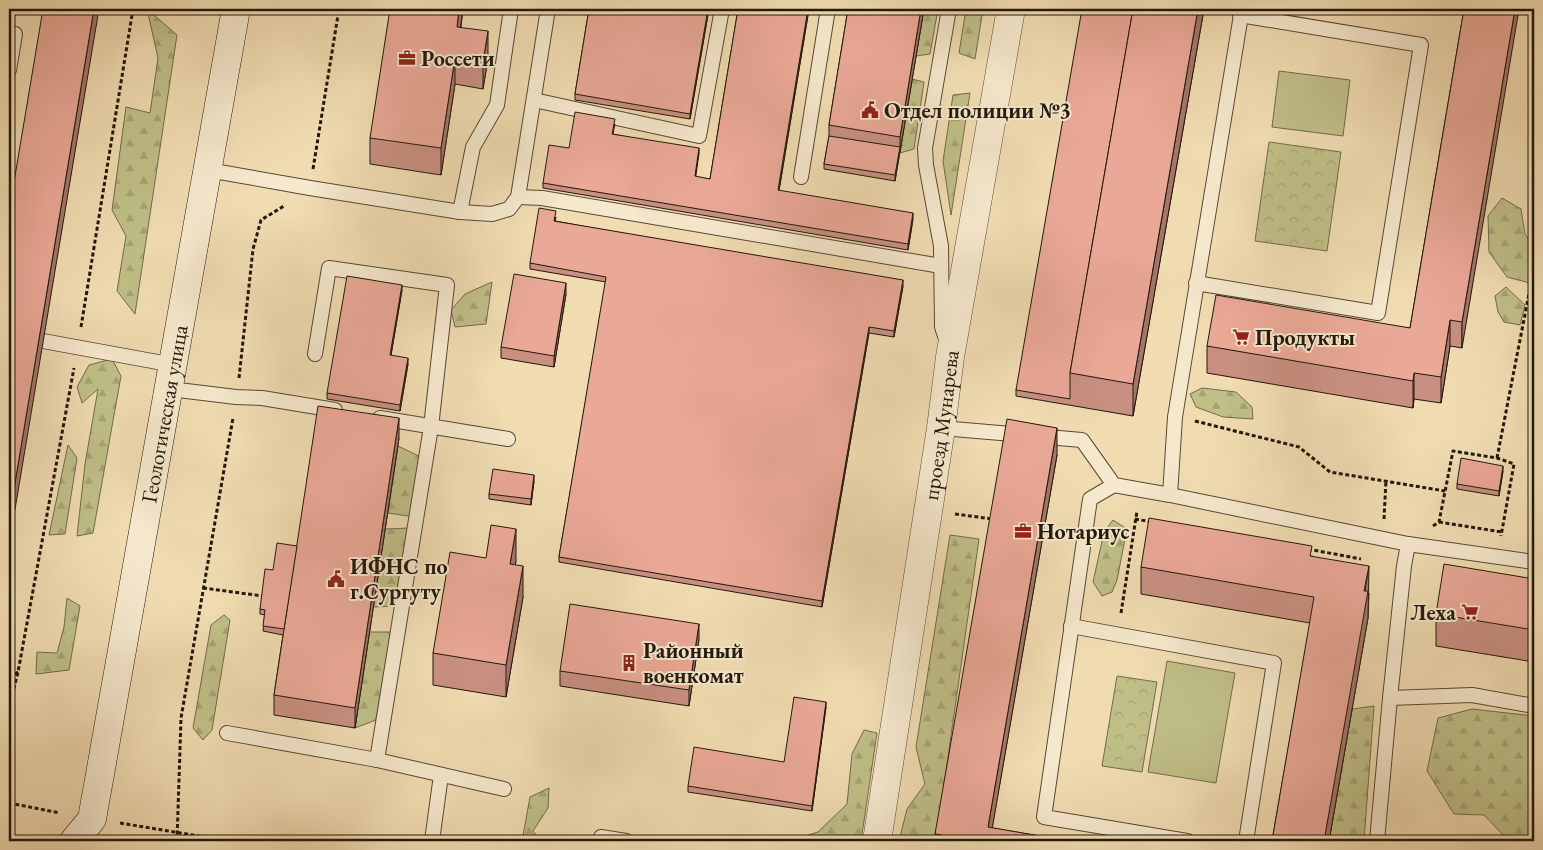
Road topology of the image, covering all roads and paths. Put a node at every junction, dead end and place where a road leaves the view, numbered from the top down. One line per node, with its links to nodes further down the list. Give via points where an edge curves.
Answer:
1 (236, 9): 12 (street, Геологическая улица)
2 (511, 9): 15 (lane, via 496,105 473,147)
3 (548, 9): 11 (lane)
4 (722, 9): 11 (lane, via 699,136)
5 (828, 9): 13 (lane)
6 (949, 9): 16 (lane, via 925,148)
7 (1011, 9): 21 (street, проезд Мунарева)
8 (1241, 12): 18 (lane); 18 (lane, via 1421,45 1378,313)
9 (9, 33): 10 (lane, via 15,34)
10 (9, 70)
11 (534, 100): 14 (lane)
12 (208, 170): 15 (lane); 22 (street, Геологическая улица)
13 (801, 177)
14 (518, 197): 15 (lane, via 509,209 492,214); 16 (lane, via 542,198)
15 (460, 212)
16 (942, 266): 21 (lane, via 942,327)
17 (1534, 268): 29 (path)
18 (1196, 283): 25 (lane)
19 (43, 341): 22 (lane)
20 (315, 354): 26 (lane, via 329,268 447,285)
21 (950, 357): 27 (street, проезд Мунарева)
22 (172, 377): 23 (lane, via 236,397 262,398); 59 (street, Геологическая улица)
23 (346, 412)
24 (365, 416): 26 (lane)
25 (1175, 416): 30 (path, via 1299,447 1330,472); 34 (lane)
26 (430, 427): 28 (lane); 56 (lane)
27 (941, 428): 31 (lane, via 1082,440); 64 (street, проезд Мунарева)
28 (508, 439)
29 (1497, 458): 33 (path, via 1453,451); 40 (path, via 1514,464)
30 (1386, 480): 33 (path); 41 (path)
31 (1114, 485): 32 (lane); 49 (lane, via 1090,499)
32 (1140, 490): 34 (lane); 36 (path)
33 (1445, 491): 39 (path)
34 (1170, 495): 41 (lane)
35 (948, 514): 37 (path)
36 (1135, 519): 38 (path); 50 (path)
37 (994, 520)
38 (1155, 522)
39 (1439, 522): 40 (path); 42 (path)
40 (1502, 532): 44 (path)
41 (1382, 539): 42 (lane)
42 (1408, 544): 44 (lane); 46 (lane)
43 (1298, 548): 46 (path)
44 (1496, 556): 45 (lane)
45 (1534, 562)
46 (1404, 566): 53 (lane)
47 (203, 588): 48 (path)
48 (262, 596)
49 (1071, 626): 50 (lane); 65 (lane, via 1044,816)
50 (1117, 634): 66 (lane, via 1274,663)
51 (18, 672): 52 (path)
52 (9, 677)
53 (1390, 698): 54 (lane, via 1472,695); 67 (lane)
54 (1534, 706)
55 (227, 734): 56 (lane)
56 (377, 760): 57 (lane)
57 (440, 775): 58 (lane); 61 (lane)
58 (504, 789)
59 (96, 830): 60 (street, Геологическая улица)
60 (74, 841)
61 (432, 841)
62 (600, 841): 63 (lane, via 601,837)
63 (626, 841)
64 (877, 841)
65 (1187, 841)
66 (1246, 841)
67 (1377, 841)

